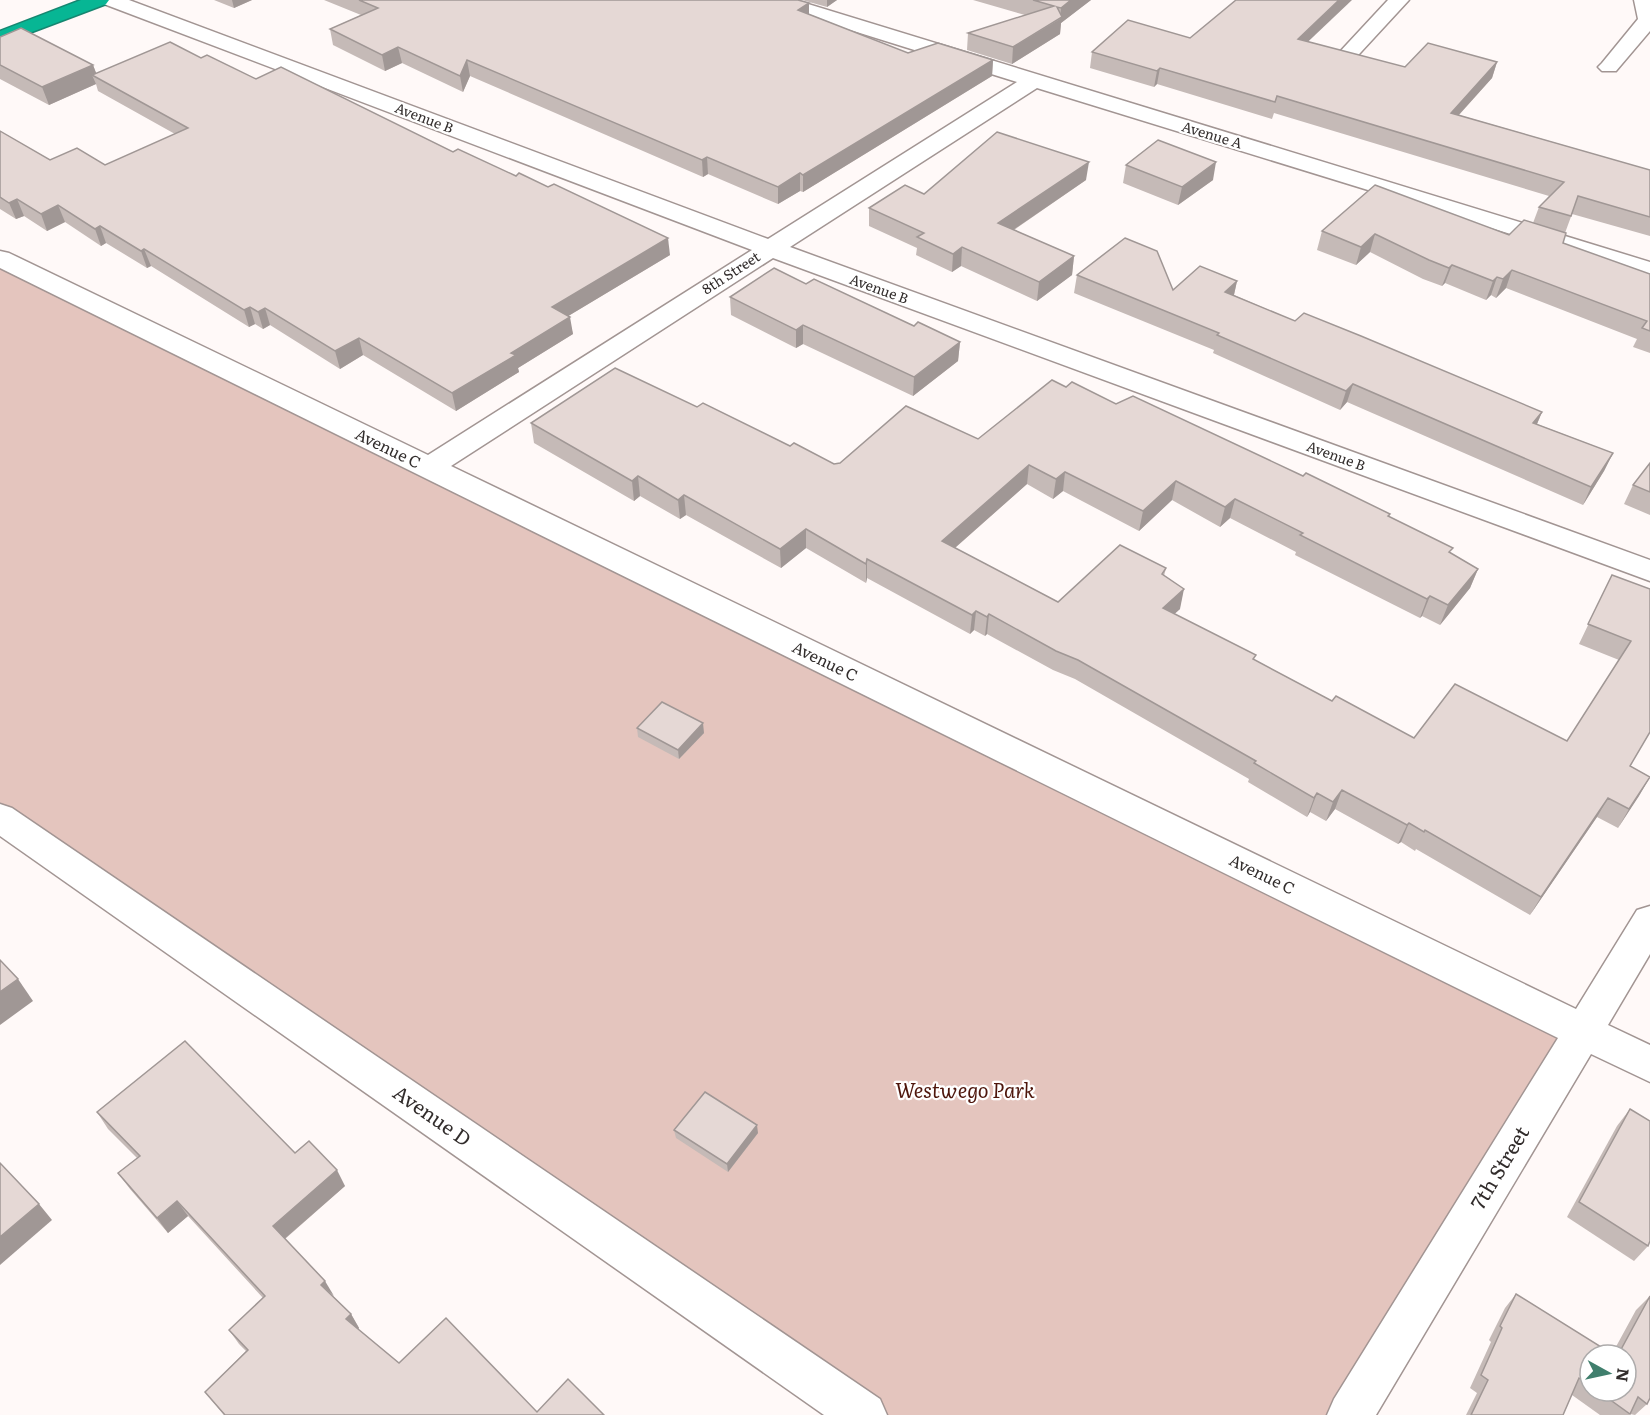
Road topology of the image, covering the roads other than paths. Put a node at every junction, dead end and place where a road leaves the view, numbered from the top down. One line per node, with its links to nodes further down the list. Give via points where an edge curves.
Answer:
1 (99, 0): 8 (highway)
2 (111, 0): 14 (street, Avenue B)
3 (774, 0): 7 (street, Avenue A, via 838,11)
4 (1399, 0): 10 (street)
5 (1644, 0): 12 (street, via 1648,20)
6 (898, 15): 7 (street)
7 (874, 30): 11 (street, Avenue A)
8 (0, 38)
9 (1003, 48): 11 (street)
10 (1342, 61)
11 (984, 63): 13 (street, Avenue A)
12 (1609, 68)
13 (1034, 80): 14 (street, 8th Street); 16 (street, Avenue A)
14 (769, 248): 17 (street, 8th Street); 18 (street, Avenue B)
15 (0, 258): 17 (street, Avenue C)
16 (1650, 270)
17 (428, 468): 21 (street, Avenue C)
18 (1650, 572)
19 (0, 818): 23 (street, Avenue D)
20 (1650, 921): 21 (street, 7th Street)
21 (1583, 1031): 22 (street, Avenue C); 24 (street, 7th Street)
22 (1650, 1064)
23 (864, 1415)
24 (1350, 1415)

